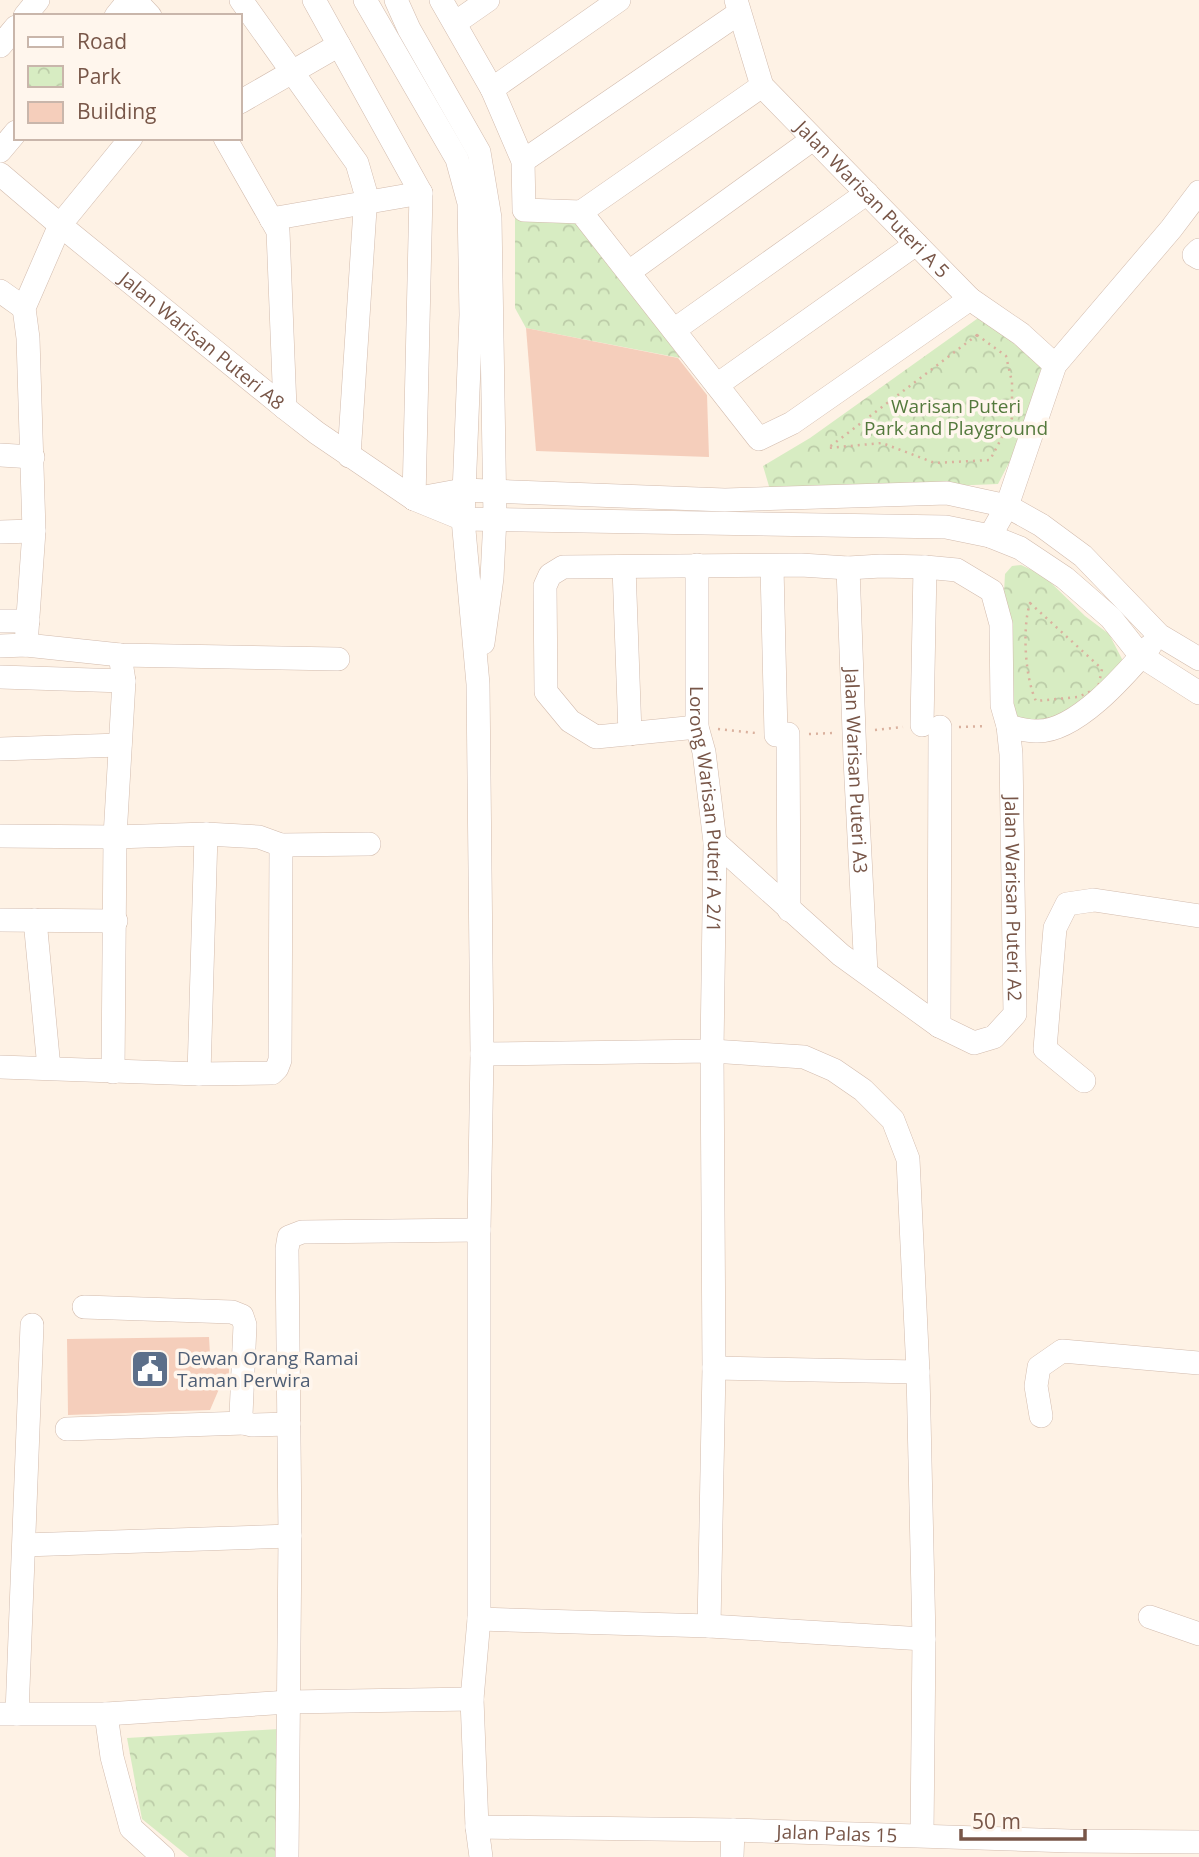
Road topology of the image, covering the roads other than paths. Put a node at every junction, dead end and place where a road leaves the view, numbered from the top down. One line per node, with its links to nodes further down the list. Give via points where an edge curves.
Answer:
1 (38, 0): 11 (street)
2 (241, 0): 17 (street)
3 (314, 0): 15 (street)
4 (365, 0): 49 (street, via 457,159 468,203 471,315)
5 (396, 0): 50 (street, via 479,152 490,218)
6 (441, 0): 13 (street)
7 (488, 0): 13 (street)
8 (619, 0): 19 (street)
9 (144, 5): 12 (street)
10 (738, 7): 18 (street, Jalan Warisan Puteri A 5); 26 (street)
11 (27, 14)
12 (121, 14)
13 (455, 23): 19 (street)
14 (14, 29): 16 (street)
15 (339, 45): 17 (street); 29 (street)
16 (0, 46)
17 (291, 71): 20 (street); 31 (street, via 357,163)
18 (762, 86): 22 (street, Jalan Warisan Puteri A 5); 32 (street)
19 (492, 89): 26 (street)
20 (242, 101)
21 (14, 134): 25 (street)
22 (813, 139): 30 (street, Jalan Warisan Puteri A 5); 38 (street)
23 (129, 140): 34 (street)
24 (226, 140): 33 (street)
25 (0, 151)
26 (523, 161): 32 (street, via 524,210)
27 (0, 174): 34 (street, Jalan Warisan Puteri A8)
28 (1199, 192): 43 (street)
29 (421, 193): 31 (street); 51 (street)
30 (867, 193): 35 (street, Jalan Warisan Puteri A 5); 42 (street)
31 (366, 202): 33 (street); 47 (street)
32 (581, 212): 38 (street)
33 (271, 219): 45 (street, via 278,231)
34 (60, 225): 41 (street); 45 (street, Jalan Warisan Puteri A8)
35 (916, 244): 40 (street, Jalan Warisan Puteri A 5); 44 (street)
36 (1199, 250): 37 (street, via 1194,255)
37 (1199, 258)
38 (629, 272): 42 (street)
39 (0, 291): 41 (street)
40 (970, 299): 43 (street, Jalan Warisan Puteri A 5, via 1021,334); 44 (street, via 792,423 759,439)
41 (24, 308): 48 (street)
42 (674, 330): 44 (street)
43 (1055, 365): 52 (street)
44 (717, 385)
45 (285, 408): 47 (street, Jalan Warisan Puteri A8)
46 (0, 455): 48 (street)
47 (349, 456): 51 (street, Jalan Warisan Puteri A8)
48 (33, 457): 55 (street)
49 (463, 490): 50 (street); 51 (street); 54 (street)
50 (494, 491): 52 (street, via 725,500 947,493); 53 (street)
51 (414, 499): 54 (street, Jalan Warisan Puteri A8)
52 (1007, 506): 57 (street); 65 (street, via 1083,555)
53 (495, 518): 54 (street); 57 (street, via 946,527); 74 (street)
54 (463, 519): 74 (street)
55 (34, 531): 56 (street); 64 (street)
56 (0, 532)
57 (990, 536): 69 (street, via 1020,548 1065,578 1111,618)
58 (697, 565): 59 (street); 60 (street); 77 (street, Lorong Warisan Puteri A 2/1)
59 (624, 567): 78 (street); 78 (street, via 563,567 550,575 545,586 546,692 570,721 596,737)
60 (772, 567): 62 (street); 87 (street)
61 (925, 567): 62 (street); 76 (street, Jalan Warisan Puteri A2, via 957,570 992,591 1001,624 1002,705); 93 (street)
62 (848, 568): 92 (street, Jalan Warisan Puteri A3)
63 (0, 621): 64 (street)
64 (28, 621): 66 (street)
65 (1159, 635): 69 (street); 71 (street)
66 (26, 645): 67 (street); 68 (street)
67 (0, 646)
68 (120, 655): 70 (street); 73 (street)
69 (1141, 656): 75 (street); 76 (street, via 1070,722 1037,732)
70 (338, 659)
71 (1199, 659)
72 (0, 677): 73 (street)
73 (124, 681): 79 (street)
74 (478, 684): 95 (street)
75 (1197, 694)
76 (1008, 726): 93 (street, Jalan Warisan Puteri A2, via 1015,1014 994,1037 974,1043)
77 (697, 727): 78 (street); 84 (street, Lorong Warisan Puteri A 2/1)
78 (630, 734)
79 (120, 745): 80 (street); 83 (street)
80 (0, 749)
81 (206, 834): 83 (street); 86 (street, via 259,837); 99 (street)
82 (0, 836): 83 (street)
83 (115, 837): 91 (street)
84 (715, 842): 87 (street); 94 (street, Lorong Warisan Puteri A 2/1)
85 (369, 844): 86 (street)
86 (281, 845): 99 (street, via 280,1060 272,1073)
87 (789, 910): 92 (street)
88 (1199, 915): 100 (street, via 1094,900 1067,904 1055,928 1045,1049)
89 (0, 920): 90 (street)
90 (35, 920): 91 (street); 97 (street)
91 (116, 921): 98 (street)
92 (866, 972): 93 (street)
93 (939, 1026)
94 (712, 1051): 95 (street); 105 (street, Lorong Warisan Puteri A 2/1); 106 (street, via 804,1057 863,1090 893,1120 908,1159)
95 (482, 1054): 101 (street)
96 (0, 1067): 97 (street)
97 (49, 1068): 98 (street)
98 (113, 1072): 99 (street)
99 (199, 1074)
100 (1084, 1082)
101 (479, 1230): 109 (street, via 302,1232 289,1237); 114 (street)
102 (84, 1307): 108 (street, via 242,1315)
103 (32, 1325): 112 (street)
104 (1199, 1363): 107 (street, via 1062,1351 1039,1367 1036,1386)
105 (714, 1368): 106 (street); 115 (street, Lorong Warisan Puteri A 2/1)
106 (918, 1372): 117 (street)
107 (1041, 1416)
108 (244, 1423): 109 (street); 110 (street)
109 (289, 1424): 111 (street)
110 (67, 1429)
111 (290, 1536): 112 (street); 119 (street)
112 (24, 1545): 120 (street)
113 (1150, 1616): 116 (street)
114 (479, 1619): 115 (street); 118 (street)
115 (709, 1626): 117 (street)
116 (1199, 1634)
117 (924, 1639): 124 (street)
118 (472, 1699): 119 (street); 122 (street)
119 (289, 1702): 121 (street); 127 (street)
120 (9, 1714): 121 (street)
121 (106, 1714): 126 (street, via 131,1828)
122 (477, 1827): 123 (street, Jalan Palas 15); 128 (street)
123 (733, 1830): 124 (street, Jalan Palas 15); 129 (street)
124 (922, 1835): 125 (street, Jalan Palas 15)
125 (1199, 1842)
126 (163, 1857)
127 (287, 1857)
128 (481, 1857)
129 (733, 1857)

